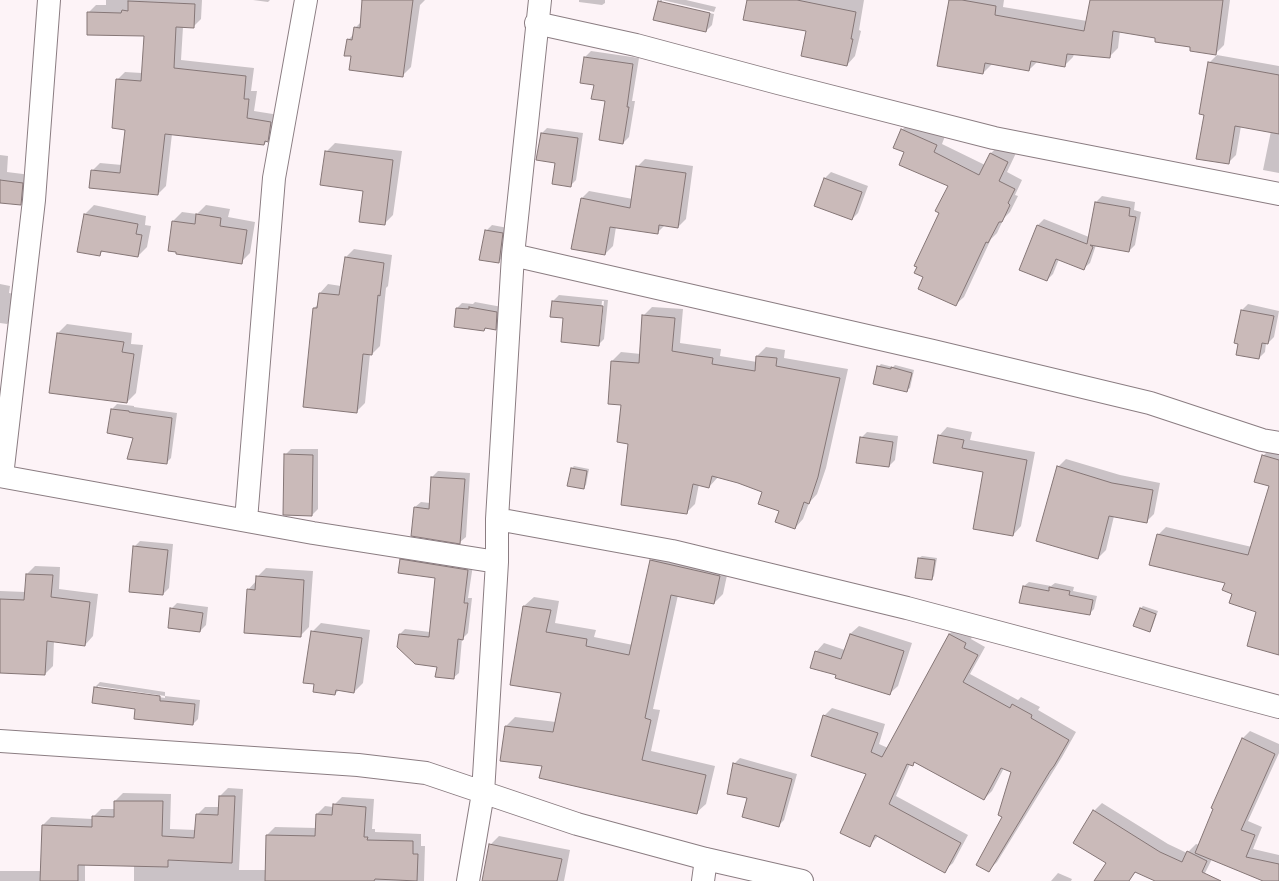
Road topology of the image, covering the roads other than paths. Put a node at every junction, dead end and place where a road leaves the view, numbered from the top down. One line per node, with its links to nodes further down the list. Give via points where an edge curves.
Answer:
1 (49, 0): 8 (street, via 34,200)
2 (306, 0): 10 (street, via 274,178)
3 (540, 0): 4 (street)
4 (536, 23): 5 (street, via 636,45 994,138); 6 (street)
5 (1279, 194)
6 (512, 255): 7 (street, via 1150,403 1262,440); 9 (street)
7 (1279, 442)
8 (1, 476): 10 (street)
9 (497, 519): 11 (street); 12 (street, via 672,551 907,608)
10 (246, 520): 11 (street)
11 (498, 562): 14 (street)
12 (1279, 707)
13 (0, 741): 14 (street, via 358,765 426,773)
14 (483, 793): 15 (street, via 577,824); 16 (street)
15 (706, 859): 17 (street); 18 (street)
16 (468, 881)
17 (703, 881)
18 (802, 881)

